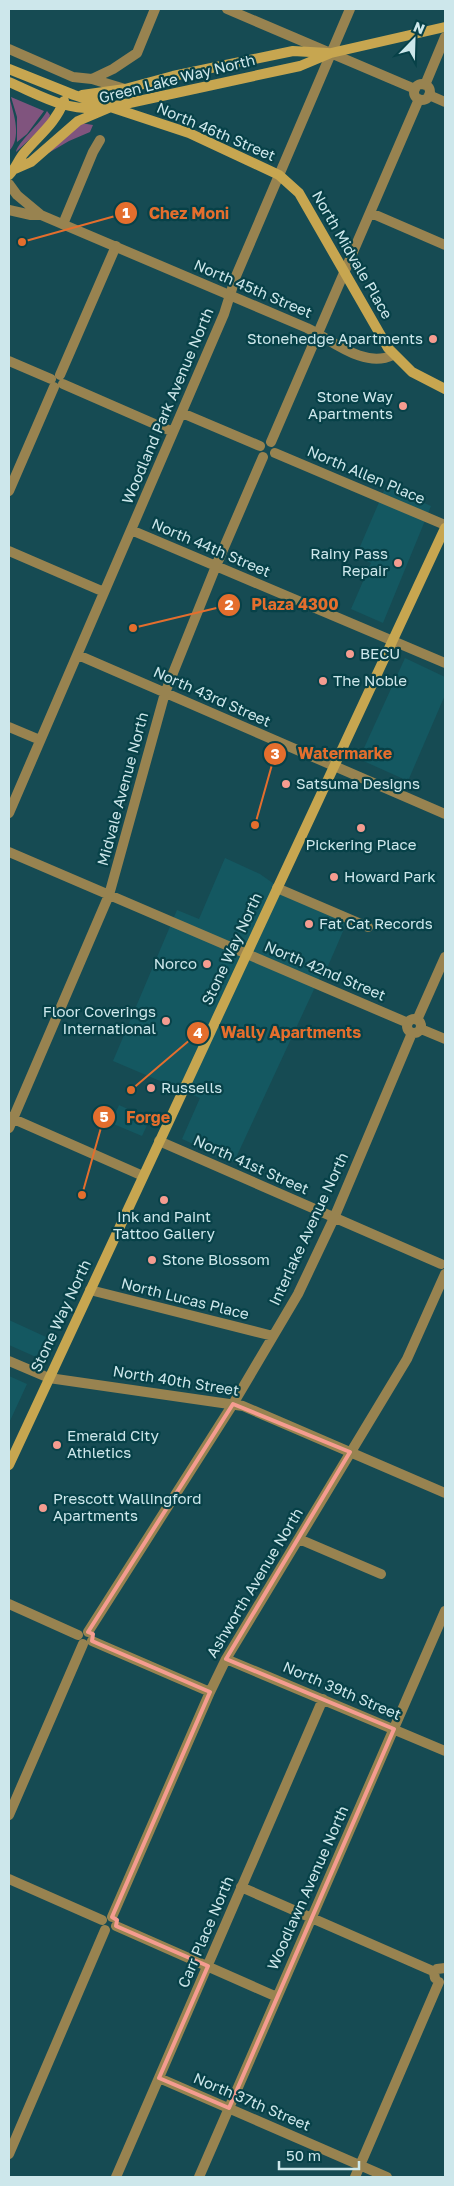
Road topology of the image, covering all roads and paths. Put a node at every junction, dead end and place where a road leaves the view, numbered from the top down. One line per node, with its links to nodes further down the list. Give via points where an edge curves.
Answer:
1 (155, 9): 9 (street, via 136,53 113,69)
2 (227, 9): 7 (street)
3 (350, 9): 7 (street, Woodland Park Avenue North)
4 (445, 27): 7 (main road, Green Lake Way North)
5 (445, 37): 13 (street)
6 (9, 49): 9 (street, via 74,77)
7 (330, 53): 11 (main road, Green Lake Way North, via 293,51); 12 (street); 18 (main road, Green Lake Way North, via 300,66); 21 (street, Woodland Park Avenue North)
8 (9, 69): 14 (main road, North 46th Street)
9 (92, 78): 11 (street)
10 (9, 82): 17 (main road, North 46th Street)
11 (125, 89): 14 (main road, Green Lake Way North, via 92,95)
12 (415, 89): 13 (street, via 419,85); 15 (street, via 414,95)
13 (427, 90): 15 (street, via 425,99); 16 (street)
14 (71, 94): 17 (main road, Green Lake Way North); 18 (main road, North 46th Street)
15 (419, 100): 24 (street)
16 (445, 102)
17 (63, 105): 18 (main road, North 46th Street, via 82,109); 20 (main road, Green Lake Way North, via 55,121 23,154)
18 (112, 107): 20 (main road, Green Lake Way North, via 78,122 31,162); 21 (main road, North 46th Street, via 188,133)
19 (100, 140): 26 (street)
20 (12, 172)
21 (279, 175): 29 (main road, North Midvale Place, via 299,193); 30 (street, Woodland Park Avenue North)
22 (9, 184): 25 (street, North 45th Street)
23 (9, 210): 25 (street, North 45th Street, via 30,216)
24 (371, 213): 27 (street); 29 (street)
25 (41, 215): 26 (street, North 45th Street)
26 (63, 224): 28 (street, North 45th Street)
27 (445, 245)
28 (116, 246): 30 (street, North 45th Street); 34 (street)
29 (346, 271): 31 (street); 32 (main road, North Midvale Place)
30 (230, 295): 31 (street, North 45th Street); 36 (street, Woodland Park Avenue North)
31 (318, 333): 32 (street, North 45th Street, via 324,340 358,354 379,360); 38 (street)
32 (393, 355): 35 (main road, via 417,376)
33 (9, 361): 34 (street)
34 (57, 381): 37 (street); 42 (street)
35 (445, 389)
36 (182, 412): 37 (street, Woodland Park Avenue North); 39 (street)
37 (173, 432): 44 (street, Woodland Park Avenue North)
38 (271, 442): 39 (street); 40 (street, via 276,448)
39 (260, 446): 41 (street)
40 (275, 453): 41 (street, via 271,458); 43 (street, North Allen Place)
41 (263, 457): 46 (street, Midvale Avenue North)
42 (9, 491)
43 (445, 526): 48 (main road, Stone Way North)
44 (131, 530): 46 (street, North 44th Street); 47 (street, Woodland Park Avenue North)
45 (9, 551): 47 (street)
46 (216, 566): 48 (street, North 44th Street); 51 (street, Midvale Avenue North)
47 (104, 592): 49 (street, Woodland Park Avenue North)
48 (393, 640): 50 (street, North 44th Street); 54 (main road, Stone Way North)
49 (78, 655): 51 (street, North 43rd Street); 53 (street, Woodland Park Avenue North)
50 (445, 663)
51 (165, 692): 54 (street, North 43rd Street); 59 (street, Midvale Avenue North)
52 (9, 727): 53 (street)
53 (40, 740): 55 (street, Woodland Park Avenue North)
54 (334, 766): 56 (street, North 43rd Street); 58 (main road, Stone Way North)
55 (9, 813)
56 (445, 814)
57 (9, 852): 59 (street, North 42nd Street)
58 (277, 888): 60 (street); 61 (main road, Stone Way North)
59 (109, 895): 61 (street, North 42nd Street); 65 (street, Midvale Avenue North)
60 (368, 927)
61 (247, 953): 63 (street, North 42nd Street); 66 (main road, Stone Way North)
62 (445, 957): 63 (street, Interlake Avenue North)
63 (414, 1026): 64 (street, North 42nd Street); 68 (street, Interlake Avenue North)
64 (445, 1039)
65 (10, 1121): 67 (street)
66 (159, 1142): 67 (main road, Stone Way North); 68 (street, North 41st Street)
67 (143, 1176): 71 (main road, Stone Way North)
68 (334, 1218): 69 (street, North 41st Street); 72 (street, Interlake Avenue North, via 298,1294)
69 (443, 1262): 70 (street, via 441,1270)
70 (445, 1274): 76 (street, Ashworth Avenue North, via 406,1359)
71 (90, 1290): 72 (street, North Lucas Place); 74 (main road, Stone Way North)
72 (273, 1336): 75 (street, Interlake Avenue North)
73 (9, 1361): 74 (street, North 40th Street)
74 (49, 1378): 75 (street, North 40th Street); 77 (main road, Stone Way North)
75 (233, 1404): 76 (street, North 40th Street); 83 (street, Interlake Avenue North)
76 (350, 1452): 78 (street, North 40th Street); 79 (street, Ashworth Avenue North)
77 (9, 1465)
78 (445, 1493)
79 (299, 1539): 80 (street); 84 (street, Ashworth Avenue North)
80 (381, 1574)
81 (9, 1604): 83 (street)
82 (445, 1611): 87 (street, Woodlawn Avenue North)
83 (85, 1638): 85 (street); 89 (street, Interlake Avenue North)
84 (226, 1659): 85 (street, Ashworth Avenue North); 86 (street, North 39th Street)
85 (210, 1692): 93 (street, Ashworth Avenue North)
86 (323, 1699): 87 (street, North 39th Street); 91 (street, Carr Place North)
87 (394, 1729): 88 (street, North 39th Street); 92 (street, Woodlawn Avenue North)
88 (445, 1751)
89 (9, 1815)
90 (9, 1879): 93 (street)
91 (242, 1887): 92 (street); 94 (street, Carr Place North)
92 (312, 1918): 96 (street); 97 (street, Woodlawn Avenue North)
93 (110, 1921): 94 (street); 100 (street, via 101,1926 106,1930)
94 (208, 1966): 97 (street); 98 (street, Carr Place North)
95 (445, 1968): 96 (street, via 439,1968)
96 (440, 1979): 101 (street)
97 (277, 1997): 99 (street, Woodlawn Avenue North)
98 (159, 2078): 99 (street, North 37th Street); 102 (street, Carr Place North)
99 (229, 2108): 101 (street, North 37th Street); 103 (street, Woodlawn Avenue North)
100 (9, 2154)
101 (360, 2166): 104 (street); 105 (street, North 37th Street)
102 (116, 2177)
103 (199, 2177)
104 (356, 2177)
105 (387, 2177)

